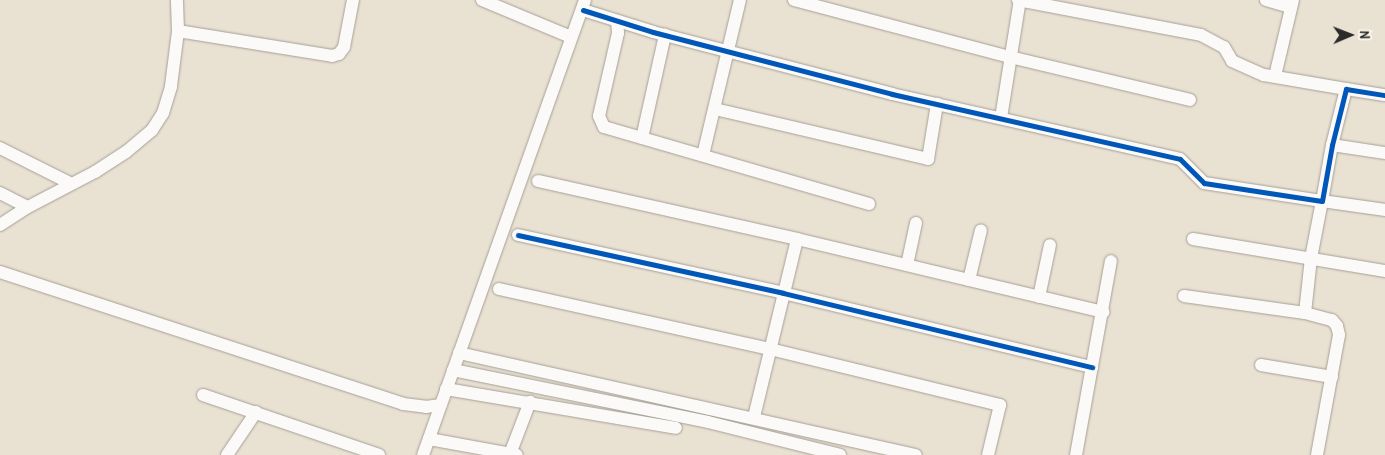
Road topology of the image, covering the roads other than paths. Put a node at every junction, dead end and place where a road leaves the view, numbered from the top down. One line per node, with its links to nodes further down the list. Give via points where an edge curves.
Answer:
1 (177, 0): 11 (street)
2 (353, 0): 11 (street, via 344,47 339,54 332,56)
3 (482, 0): 13 (street)
4 (740, 0): 14 (street)
5 (794, 0): 15 (street)
6 (1019, 0): 15 (street); 16 (street, via 1201,36 1224,47 1232,61 1264,75)
7 (1266, 0): 8 (street)
8 (1292, 4): 16 (street)
9 (584, 5): 10 (street); 13 (street)
10 (618, 21): 12 (street); 23 (street, via 599,116 604,126)
11 (178, 31): 29 (street, via 171,86 163,113 152,130 126,152)
12 (665, 35): 14 (street); 23 (street)
13 (571, 37): 55 (street)
14 (727, 51): 20 (street); 21 (street)
15 (1010, 57): 19 (street); 22 (street)
16 (1275, 76): 17 (street)
17 (1346, 89): 18 (street); 24 (street)
18 (1385, 95)
19 (1190, 100)
20 (937, 104): 21 (street, via 928,159); 22 (street)
21 (715, 109): 27 (street)
22 (1001, 118): 31 (street, via 1180,159 1204,183)
23 (642, 138): 27 (street)
24 (1332, 145): 26 (street); 31 (street)
25 (0, 148): 29 (street)
26 (1385, 153)
27 (703, 155): 32 (street)
28 (538, 181): 39 (street)
29 (72, 184): 33 (street)
30 (0, 193): 33 (street)
31 (1322, 201): 34 (street); 42 (street)
32 (869, 204)
33 (28, 207): 36 (street)
34 (1385, 210)
35 (916, 223): 44 (street)
36 (0, 225)
37 (981, 230): 47 (street)
38 (518, 236): 49 (street)
39 (797, 239): 44 (street); 49 (street)
40 (1193, 239): 42 (street)
41 (1050, 245): 51 (street)
42 (1311, 258): 45 (street); 53 (street)
43 (1111, 261): 52 (street)
44 (906, 265): 47 (street)
45 (1385, 271)
46 (0, 272): 63 (street, via 403,404)
47 (969, 280): 51 (street)
48 (499, 289): 54 (street)
49 (783, 293): 54 (street); 57 (street)
50 (1184, 296): 53 (street)
51 (1038, 297): 52 (street)
52 (1103, 312): 57 (street)
53 (1305, 313): 59 (street, via 1332,320 1337,326 1339,335)
54 (770, 349): 65 (street); 74 (street, via 1000,405)
55 (459, 353): 58 (street); 65 (street)
56 (1261, 365): 59 (street)
57 (1092, 367): 75 (street)
58 (453, 370): 60 (street); 72 (street, via 708,422)
59 (1332, 377): 76 (street)
60 (446, 389): 62 (street); 63 (street)
61 (202, 395): 64 (street)
62 (530, 402): 66 (street); 68 (street)
63 (441, 405): 67 (street)
64 (256, 412): 69 (street); 70 (street)
65 (754, 417): 73 (street)
66 (676, 428)
67 (429, 439): 68 (street); 71 (street)
68 (513, 454)
69 (227, 455)
70 (379, 455)
71 (423, 455)
72 (840, 455)
73 (916, 455)
74 (988, 455)
75 (1076, 455)
76 (1316, 455)

